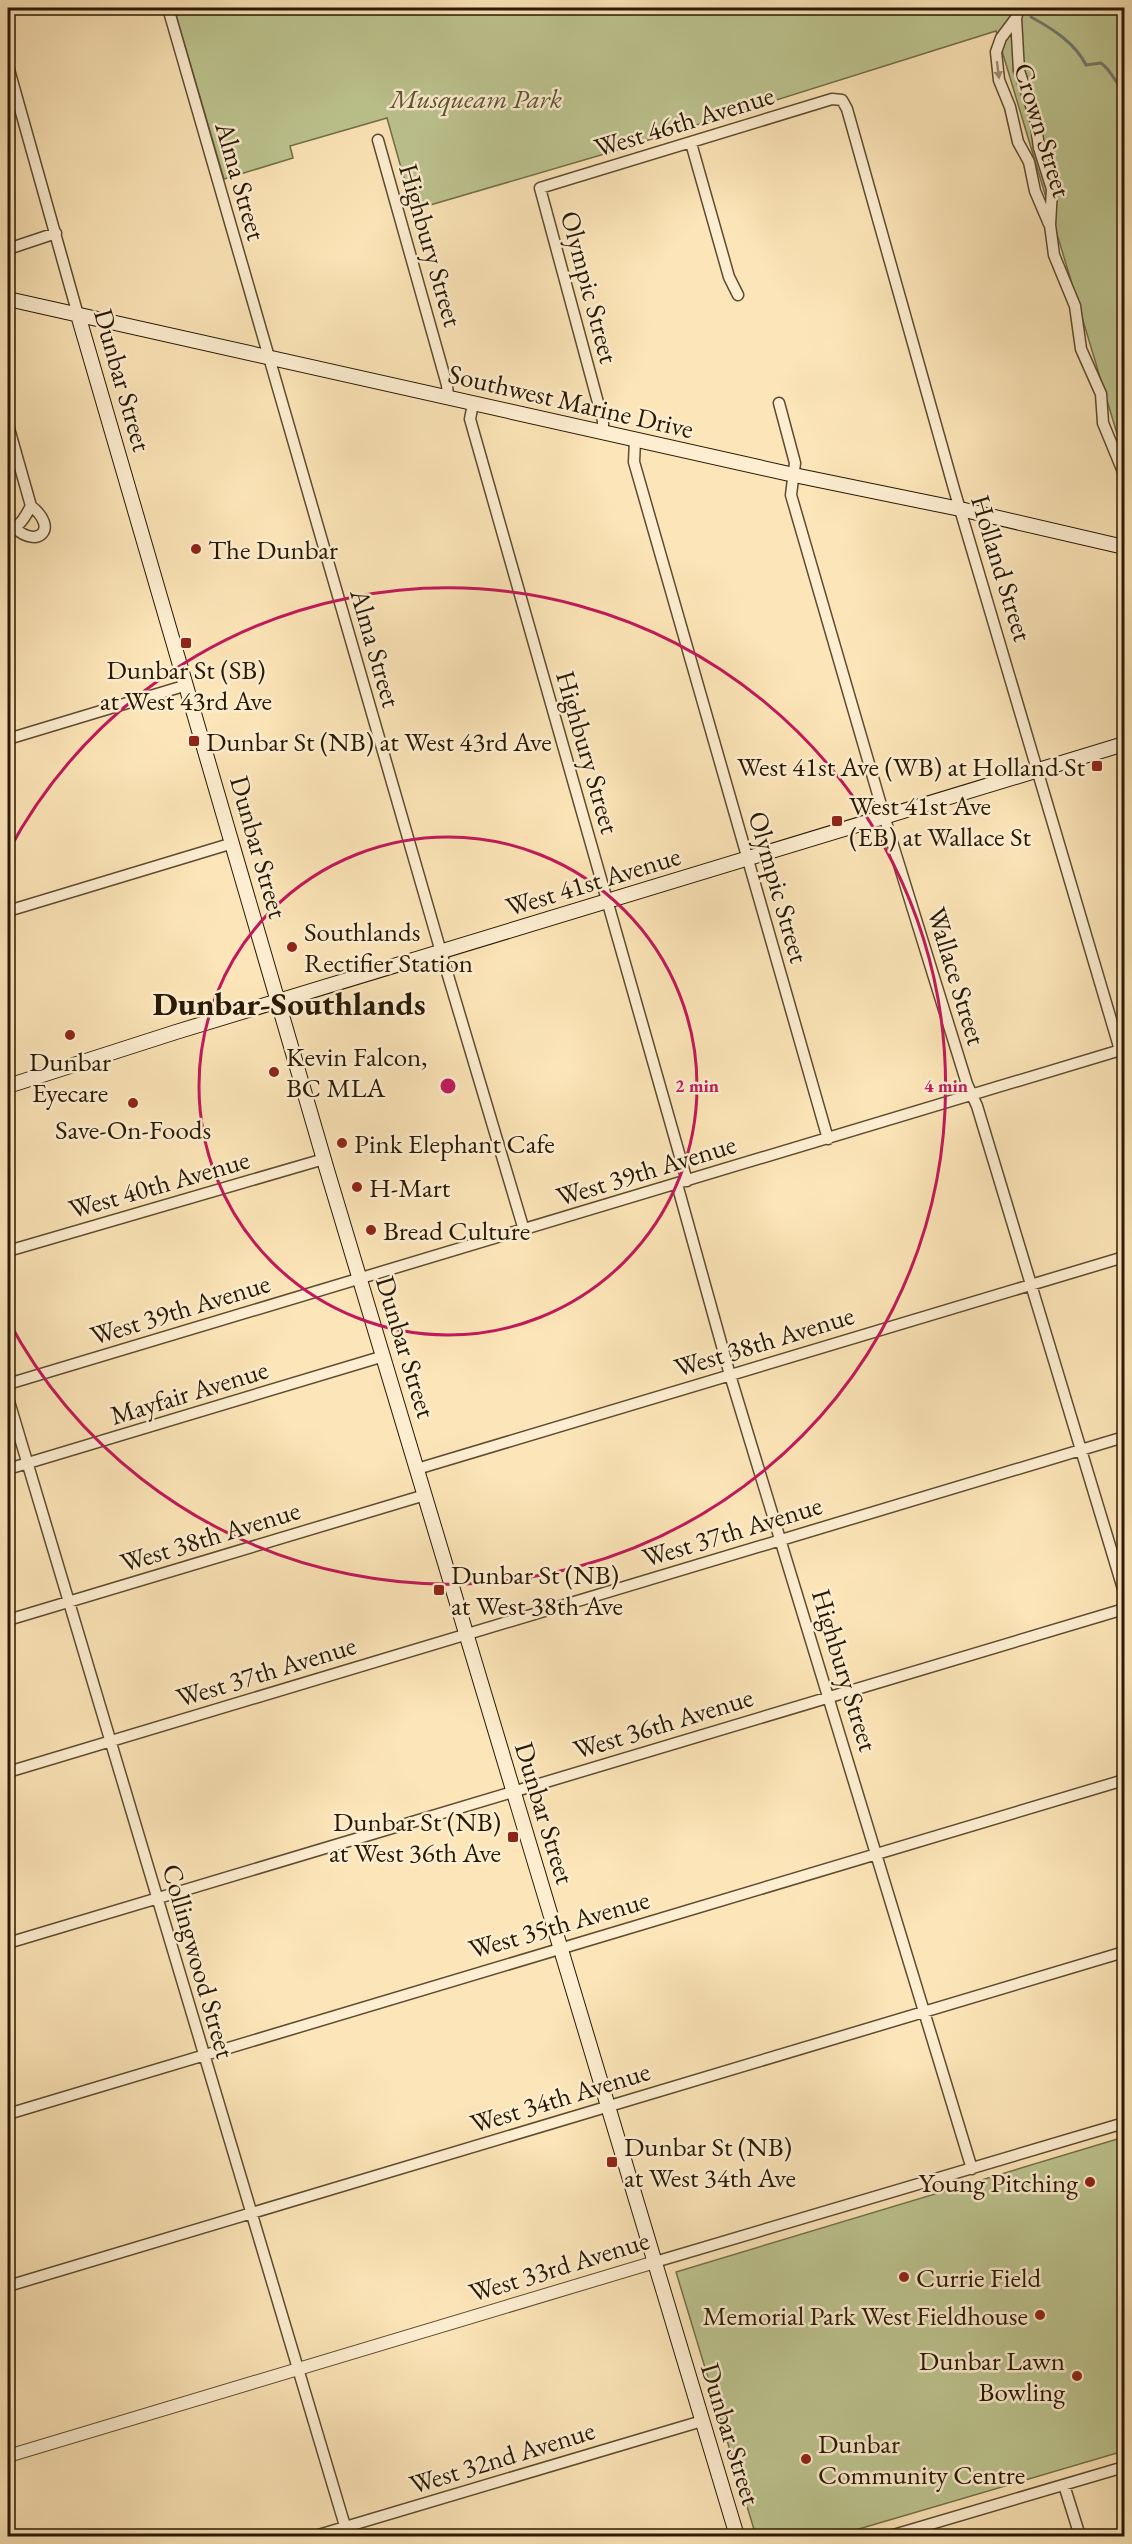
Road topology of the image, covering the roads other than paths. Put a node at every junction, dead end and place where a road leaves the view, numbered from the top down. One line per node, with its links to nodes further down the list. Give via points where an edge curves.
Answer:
1 (168, 8): 15 (street, Alma Street)
2 (1018, 13): 9 (street, Crown Street, via 1019,71 1035,117 1039,148 1052,189); 9 (street, Crown Street, one-way to 9, via 996,52 999,80)
3 (8, 66): 5 (street, Dunbar Street)
4 (842, 100): 7 (street, West 46th Avenue, via 832,99); 25 (street, Holland Street)
5 (13, 105): 10 (street, Dunbar Street)
6 (378, 140): 16 (street, Highbury Street)
7 (691, 143): 8 (street, West 46th Avenue); 12 (street, via 729,277)
8 (540, 188): 20 (street, Olympic Street)
9 (1050, 225): 22 (street, Crown Street, via 1056,263 1075,306 1081,349 1101,394 1103,423)
10 (56, 234): 11 (street); 14 (street, Dunbar Street)
11 (8, 249)
12 (738, 295)
13 (8, 299): 14 (main road, Southwest Marine Drive)
14 (78, 315): 15 (main road, Southwest Marine Drive); 28 (main road, Dunbar Street)
15 (269, 357): 16 (main road, Southwest Marine Drive); 37 (street, Alma Street)
16 (448, 398): 18 (main road, Southwest Marine Drive)
17 (779, 403): 23 (street, Wallace Street, via 795,463)
18 (473, 404): 20 (main road, Southwest Marine Drive); 35 (street, Highbury Street, via 470,419)
19 (8, 425): 24 (street)
20 (603, 432): 21 (main road, Southwest Marine Drive)
21 (635, 440): 23 (main road, Southwest Marine Drive); 34 (street, Olympic Street, via 634,462)
22 (1125, 474)
23 (794, 475): 25 (main road, Southwest Marine Drive); 32 (street, Wallace Street, via 791,495)
24 (31, 506): 26 (street, via 24,520); 26 (street, via 42,515 44,530 31,538)
25 (960, 509): 27 (main road, Southwest Marine Drive); 31 (street, Holland Street)
26 (11, 530)
27 (1125, 548)
28 (187, 685): 29 (street); 33 (main road, Dunbar Street)
29 (8, 739)
30 (1125, 744): 31 (main road, West 41st Avenue)
31 (1039, 770): 32 (main road, West 41st Avenue); 39 (street, Holland Street)
32 (885, 817): 34 (main road, West 41st Avenue); 41 (street, Wallace Street)
33 (233, 843): 36 (street); 38 (main road, Dunbar Street)
34 (747, 859): 35 (main road, West 41st Avenue); 42 (street, Olympic Street)
35 (608, 902): 37 (main road, West 41st Avenue); 44 (street, Highbury Street)
36 (8, 911)
37 (441, 952): 38 (main road, West 41st Avenue); 45 (street, Alma Street)
38 (279, 1002): 40 (main road, West 41st Avenue); 43 (main road, Dunbar Street)
39 (1122, 1050): 41 (street, West 39th Avenue)
40 (8, 1086)
41 (972, 1095): 42 (street, West 39th Avenue); 49 (street, Wallace Street)
42 (828, 1139): 44 (street, West 39th Avenue)
43 (324, 1159): 46 (street, West 40th Avenue); 48 (main road, Dunbar Street)
44 (682, 1183): 45 (street, West 39th Avenue); 51 (street, Highbury Street)
45 (524, 1230): 48 (street, West 39th Avenue)
46 (8, 1251)
47 (1125, 1257): 49 (street, West 38th Avenue)
48 (360, 1279): 50 (main road, Dunbar Street); 52 (street, West 39th Avenue)
49 (1032, 1284): 51 (street, West 38th Avenue); 55 (street, Wallace Street)
50 (384, 1356): 56 (street, Mayfair Avenue); 58 (main road, Dunbar Street)
51 (730, 1375): 58 (street, West 38th Avenue); 60 (street, Highbury Street)
52 (8, 1384)
53 (8, 1398): 56 (street, Collingwood Street)
54 (1125, 1437): 55 (street, West 37th Avenue)
55 (1081, 1450): 60 (street, West 37th Avenue); 61 (street, Wallace Street)
56 (27, 1464): 57 (street, Mayfair Avenue); 62 (street, Collingwood Street)
57 (8, 1469)
58 (417, 1469): 59 (main road, Dunbar Street)
59 (425, 1495): 62 (street, West 38th Avenue); 65 (main road, Dunbar Street)
60 (782, 1539): 65 (street, West 37th Avenue); 66 (street, Highbury Street)
61 (1125, 1592)
62 (68, 1602): 64 (street, West 38th Avenue); 67 (street, Collingwood Street)
63 (1125, 1609): 66 (street, West 36th Avenue)
64 (8, 1620)
65 (466, 1634): 67 (street, West 37th Avenue); 70 (main road, Dunbar Street)
66 (829, 1696): 70 (street, West 36th Avenue); 71 (street, Highbury Street)
67 (111, 1741): 68 (street, West 37th Avenue); 72 (street, Collingwood Street)
68 (8, 1772)
69 (1125, 1780): 71 (street, West 35th Avenue)
70 (514, 1791): 72 (street, West 36th Avenue); 74 (main road, Dunbar Street)
71 (877, 1854): 74 (street, West 35th Avenue); 76 (street, Highbury Street)
72 (157, 1898): 73 (street, West 36th Avenue); 77 (street, Collingwood Street)
73 (8, 1943)
74 (560, 1947): 77 (street, West 35th Avenue); 78 (main road, Dunbar Street)
75 (1125, 1952): 76 (street, West 34th Avenue)
76 (924, 2012): 78 (street, West 34th Avenue); 81 (street, Highbury Street)
77 (203, 2055): 79 (street, West 35th Avenue); 82 (street, Collingwood Street)
78 (608, 2106): 82 (street, West 34th Avenue); 83 (main road, Dunbar Street)
79 (8, 2114)
80 (1125, 2123): 81 (street, West 33rd Avenue)
81 (972, 2169): 83 (street, West 33rd Avenue)
82 (251, 2213): 84 (street, West 34th Avenue); 85 (street, Collingwood Street)
83 (655, 2262): 85 (street, West 33rd Avenue); 86 (main road, Dunbar Street)
84 (8, 2286)
85 (298, 2369): 87 (street, West 33rd Avenue); 90 (street, Collingwood Street)
86 (702, 2421): 90 (street, West 32nd Avenue); 92 (main road, Dunbar Street)
87 (8, 2456)
88 (1125, 2467): 89 (street)
89 (1064, 2485): 93 (street); 94 (street)
90 (347, 2532): 91 (street, West 32nd Avenue)
91 (315, 2536)
92 (737, 2536)
93 (890, 2536)
94 (1080, 2536)

